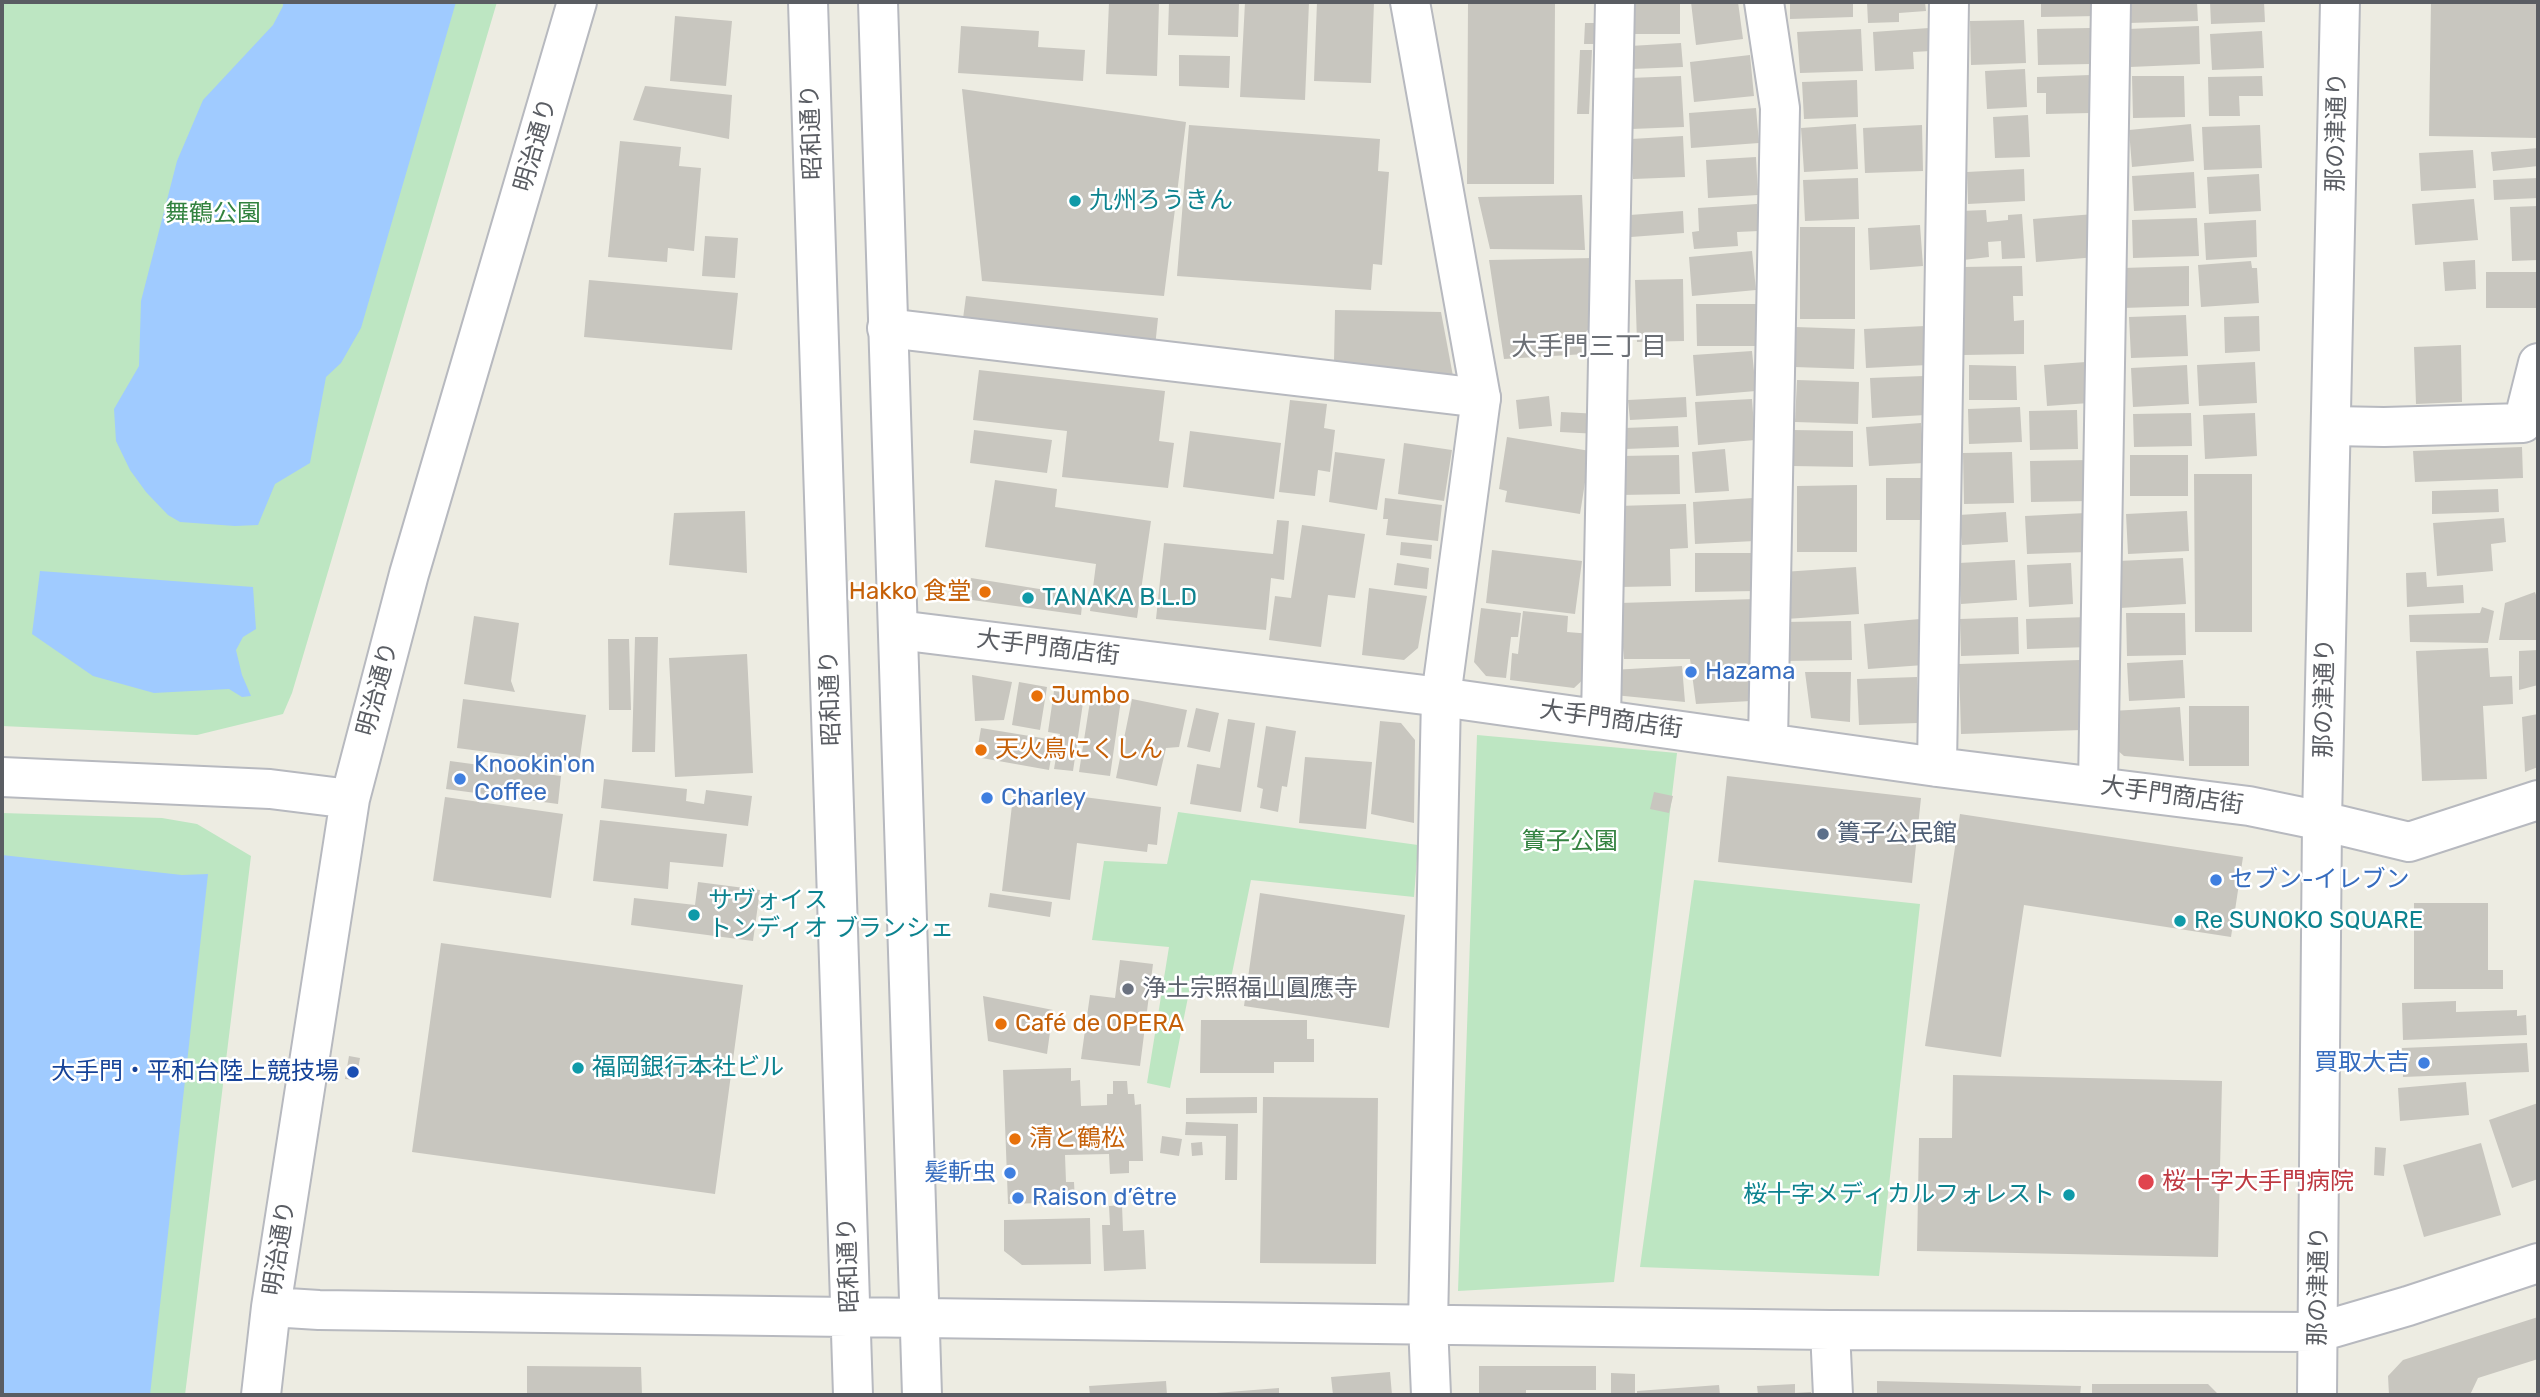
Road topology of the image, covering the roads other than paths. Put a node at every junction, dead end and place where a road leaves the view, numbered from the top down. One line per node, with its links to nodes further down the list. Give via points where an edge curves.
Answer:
1 (577, 2): 21 (street, 明治通り, via 409,574)
2 (808, 2): 26 (street, 昭和通り)
3 (878, 2): 10 (street)
4 (1410, 2): 12 (street)
5 (1615, 2): 16 (street)
6 (1764, 2): 17 (street, via 1780,108)
7 (1949, 2): 18 (street)
8 (2111, 2): 20 (street)
9 (2340, 2): 13 (street, 那の津通り)
10 (887, 328): 12 (street); 14 (street)
11 (2538, 363): 13 (street, via 2523,423)
12 (1481, 398): 15 (street)
13 (2331, 426): 23 (street, 那の津通り)
14 (898, 630): 15 (street, 大手門商店街); 27 (street)
15 (1441, 697): 16 (street, 大手門商店街); 28 (street)
16 (1601, 719): 17 (street, 大手門商店街)
17 (1768, 742): 18 (street, 大手門商店街)
18 (1937, 767): 20 (street, 大手門商店街)
19 (2, 777): 21 (street, via 270,789)
20 (2098, 786): 23 (street, 大手門商店街, via 2249,806)
21 (350, 799): 25 (street, 明治通り)
22 (2538, 800): 23 (street, 大手門商店街, via 2409,842)
23 (2322, 821): 30 (street, 那の津通り)
24 (2538, 1263): 30 (street)
25 (271, 1307): 26 (street); 31 (street, 明治通り)
26 (850, 1317): 27 (street); 32 (street, 昭和通り)
27 (920, 1317): 28 (street); 33 (street)
28 (1428, 1324): 29 (street); 34 (street)
29 (1830, 1330): 30 (street); 35 (street)
30 (2319, 1332): 36 (street, 那の津通り)
31 (261, 1395)
32 (853, 1395)
33 (922, 1395)
34 (1431, 1395)
35 (1833, 1395)
36 (2318, 1395)

